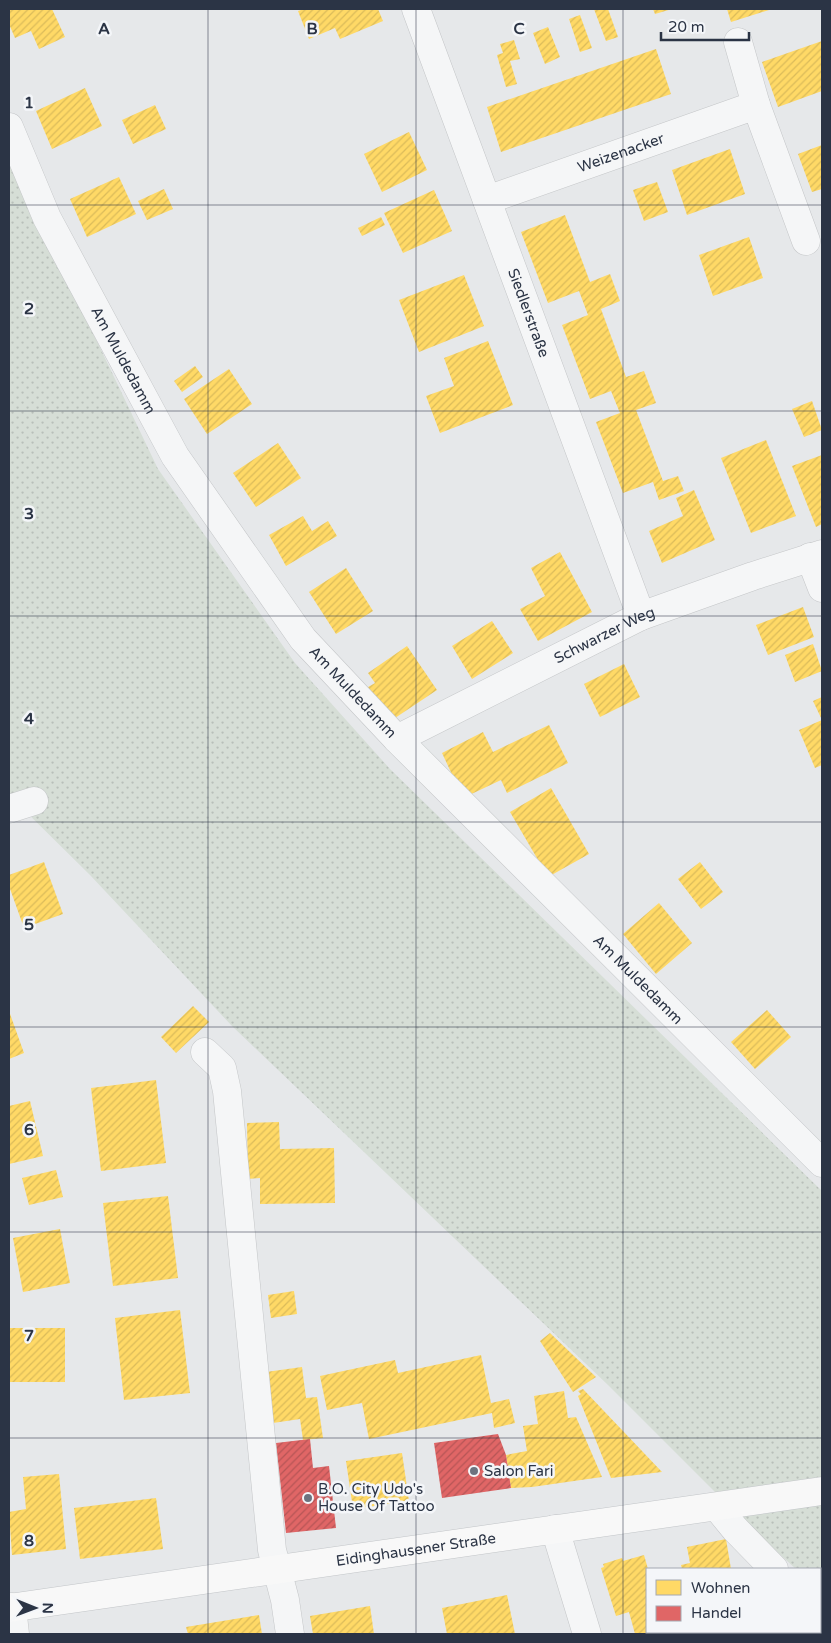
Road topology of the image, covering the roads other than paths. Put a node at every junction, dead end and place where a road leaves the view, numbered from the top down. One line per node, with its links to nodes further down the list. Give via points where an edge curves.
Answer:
1 (416, 9): 5 (street, Siedlerstraße)
2 (738, 42): 3 (street)
3 (756, 105): 5 (street, Weizenacker); 6 (street)
4 (9, 127): 10 (street, Am Muldedamm, via 47,218 175,456 303,639)
5 (487, 200): 9 (street, Siedlerstraße)
6 (806, 241)
7 (816, 555): 8 (street); 9 (street, Schwarzer Weg)
8 (822, 588)
9 (641, 616): 10 (street, Schwarzer Weg)
10 (397, 739): 12 (street, Am Muldedamm)
11 (205, 1052): 17 (street, via 222,1068 227,1091)
12 (822, 1163)
13 (822, 1491): 14 (main road, Eidinghausener Straße)
14 (717, 1507): 15 (main road, Eidinghausener Straße); 16 (street)
15 (556, 1529): 17 (main road, Eidinghausener Straße); 21 (street)
16 (773, 1568)
17 (276, 1570): 18 (main road, Eidinghausener Straße); 20 (street)
18 (10, 1608): 19 (street)
19 (15, 1634)
20 (290, 1634)
21 (587, 1634)

